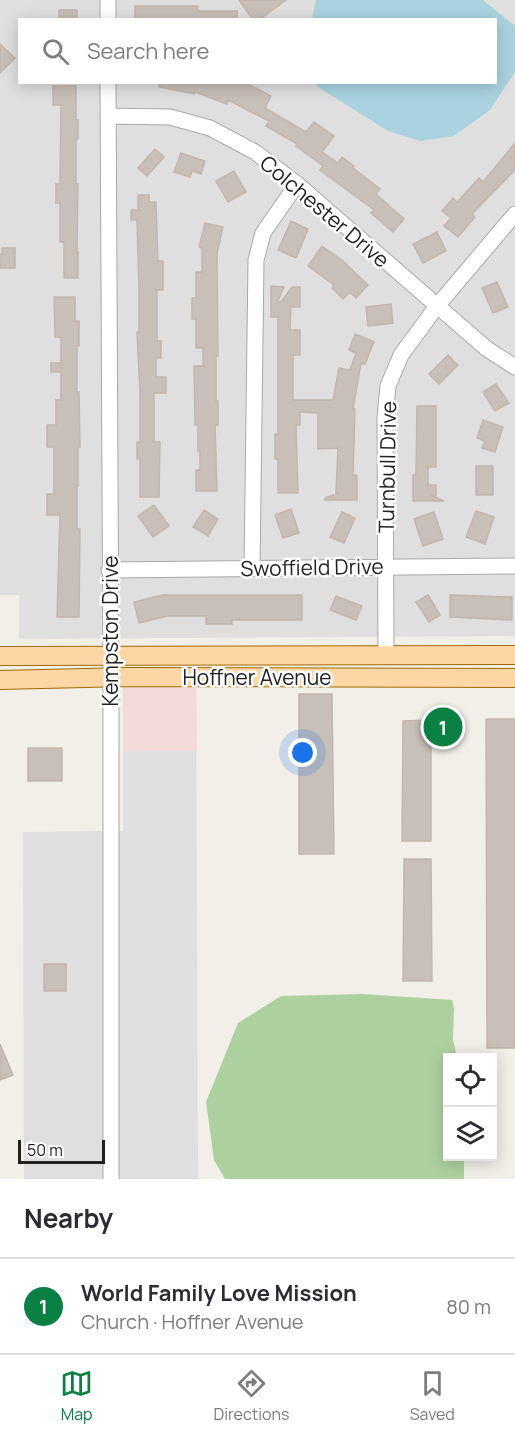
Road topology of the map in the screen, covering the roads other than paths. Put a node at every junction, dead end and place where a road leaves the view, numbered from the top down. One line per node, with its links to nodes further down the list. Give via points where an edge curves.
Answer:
1 (108, 0): 2 (street)
2 (108, 18)
3 (108, 84): 4 (street, Kempston Drive)
4 (108, 116): 5 (street, Colchester Drive, via 170,117 210,128 255,152); 12 (street, Kempston Drive)
5 (297, 184): 7 (street, Colchester Drive); 11 (street, via 264,234 256,260)
6 (515, 214): 7 (street, Turnbull Drive)
7 (437, 306): 8 (street, Colchester Drive, via 487,349); 10 (street, Turnbull Drive, via 401,355 388,386)
8 (515, 367)
9 (515, 566): 10 (street, Swoffield Drive)
10 (386, 567): 11 (street, Swoffield Drive); 13 (street, Turnbull Drive)
11 (252, 568): 12 (street, Swoffield Drive)
12 (110, 570): 16 (street, Kempston Drive)
13 (386, 655): 14 (main road, Hoffner Avenue); 16 (main road, Hoffner Avenue)
14 (515, 655): 18 (main road, via 502,663 378,663 365,669)
15 (0, 656): 16 (main road, Hoffner Avenue)
16 (111, 656): 17 (street, Kempston Drive)
17 (111, 678): 18 (main road, Hoffner Avenue); 20 (main road, Hoffner Avenue); 21 (street, Kempston Drive)
18 (359, 678): 19 (main road, Hoffner Avenue)
19 (515, 678)
20 (0, 680)
21 (111, 1179)

